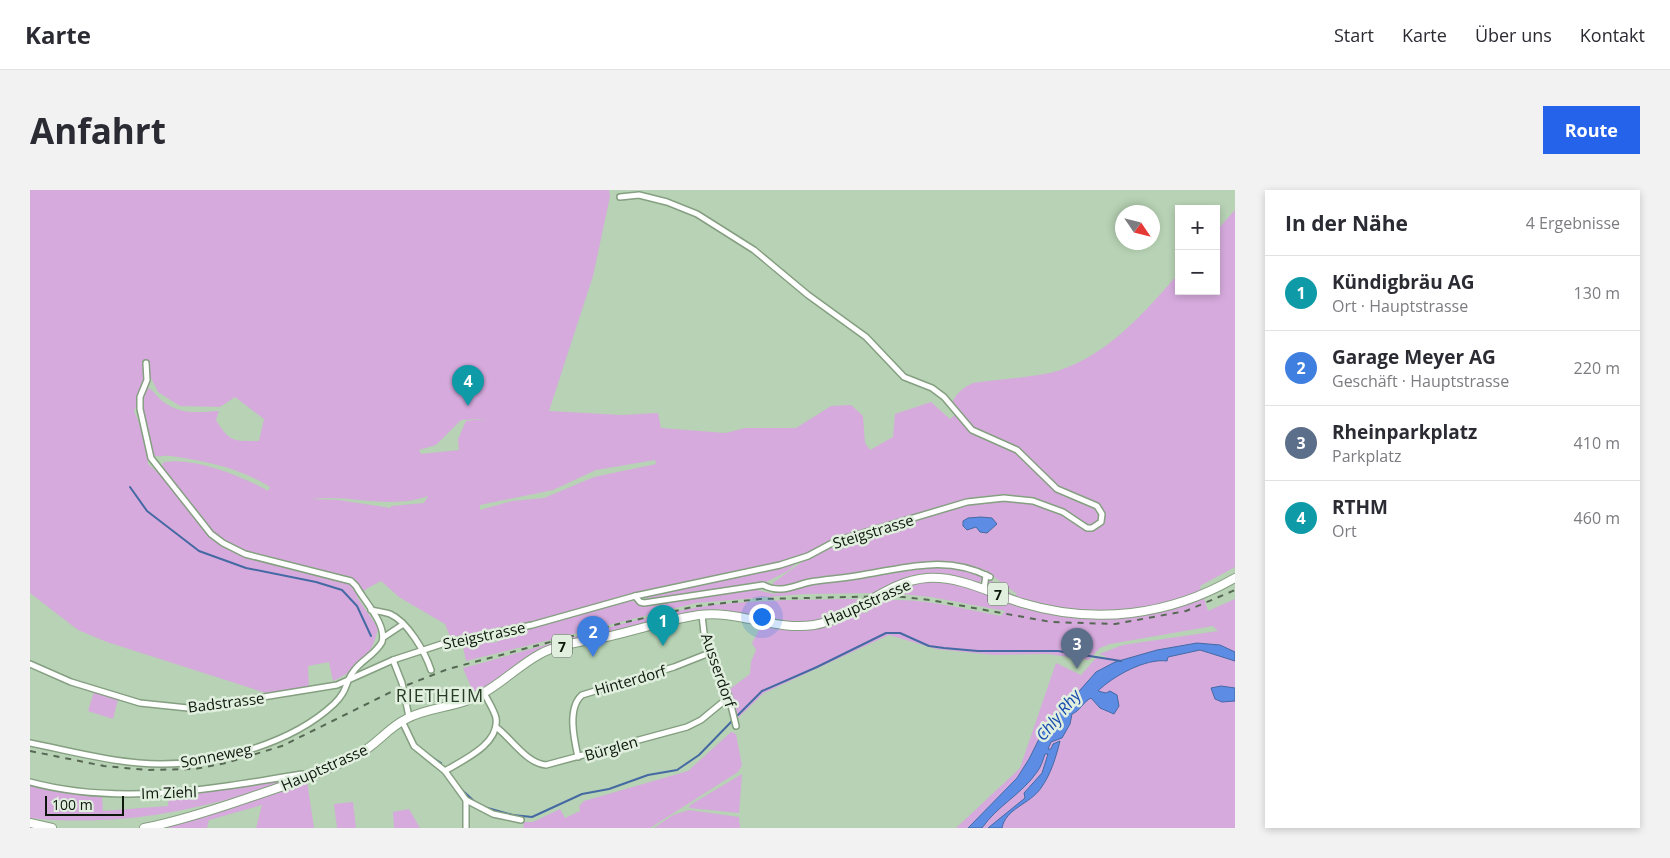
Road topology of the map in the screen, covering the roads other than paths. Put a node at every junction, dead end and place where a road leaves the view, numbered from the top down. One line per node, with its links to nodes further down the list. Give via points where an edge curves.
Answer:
1 (620, 197): 5 (street, Steigstrasse, via 639,195 667,202 697,214 731,234 866,337 904,377 936,391 972,430 1017,450 1057,489 1097,506 1102,514 1101,522 1087,528 1063,512 1033,501 1004,498 976,501 836,541 808,556 780,565)
2 (146, 364): 6 (street, via 147,380 140,397 140,408 151,458 211,534 245,554 350,582)
3 (1235, 578): 4 (main road, Hauptstrasse / 7, via 1159,609 1119,615 1086,616 1057,612)
4 (984, 589): 5 (street, via 988,576 953,566 918,564 809,582 776,591 763,586 644,603); 7 (main road, Hauptstrasse / 7, via 948,578 926,578 907,582 841,617 811,625 794,626 724,615)
5 (636, 596): 10 (street, Steigstrasse, via 565,617)
6 (371, 610): 8 (street, via 392,615); 9 (street)
7 (702, 615): 11 (street, Ausserdorf, via 704,632); 16 (main road, Hauptstrasse / 7, via 550,650)
8 (402, 624): 9 (street, Sonneweg); 10 (street)
9 (384, 637): 15 (street, Sonneweg, via 379,648 354,670)
10 (422, 650): 12 (street, Steigstrasse); 14 (street)
11 (712, 652): 17 (street, Ausserdorf); 22 (street, Hinterdorf, via 576,699 573,709)
12 (393, 660): 15 (street, Badstrasse); 18 (street, via 401,678)
13 (30, 664): 15 (street, Badstrasse, via 68,682 126,699 188,708 272,697)
14 (431, 670)
15 (350, 680): 21 (street, Sonneweg, via 334,705 309,722 262,746 214,758 141,763)
16 (484, 693): 18 (main road, Hauptstrasse / 7, via 457,705); 20 (street, via 496,718)
17 (729, 696): 19 (street, Ausserdorf); 22 (street, Bürglen, via 701,720 687,727)
18 (405, 719): 23 (street, via 414,746); 24 (main road, Hauptstrasse / 7, via 363,752)
19 (736, 726)
20 (496, 727): 22 (street, Bürglen, via 537,764 554,764); 23 (street, via 476,752)
21 (30, 743)
22 (578, 757)
23 (445, 771): 26 (street)
24 (306, 777): 25 (street, Im Ziehl, via 302,774 232,787 158,793 84,791); 30 (main road, Hauptstrasse / 7, via 192,816)
25 (30, 782)
26 (466, 800): 27 (street, via 492,814); 31 (street)
27 (521, 820)
28 (30, 823): 29 (main road)
29 (52, 828)
30 (144, 828)
31 (466, 828)

